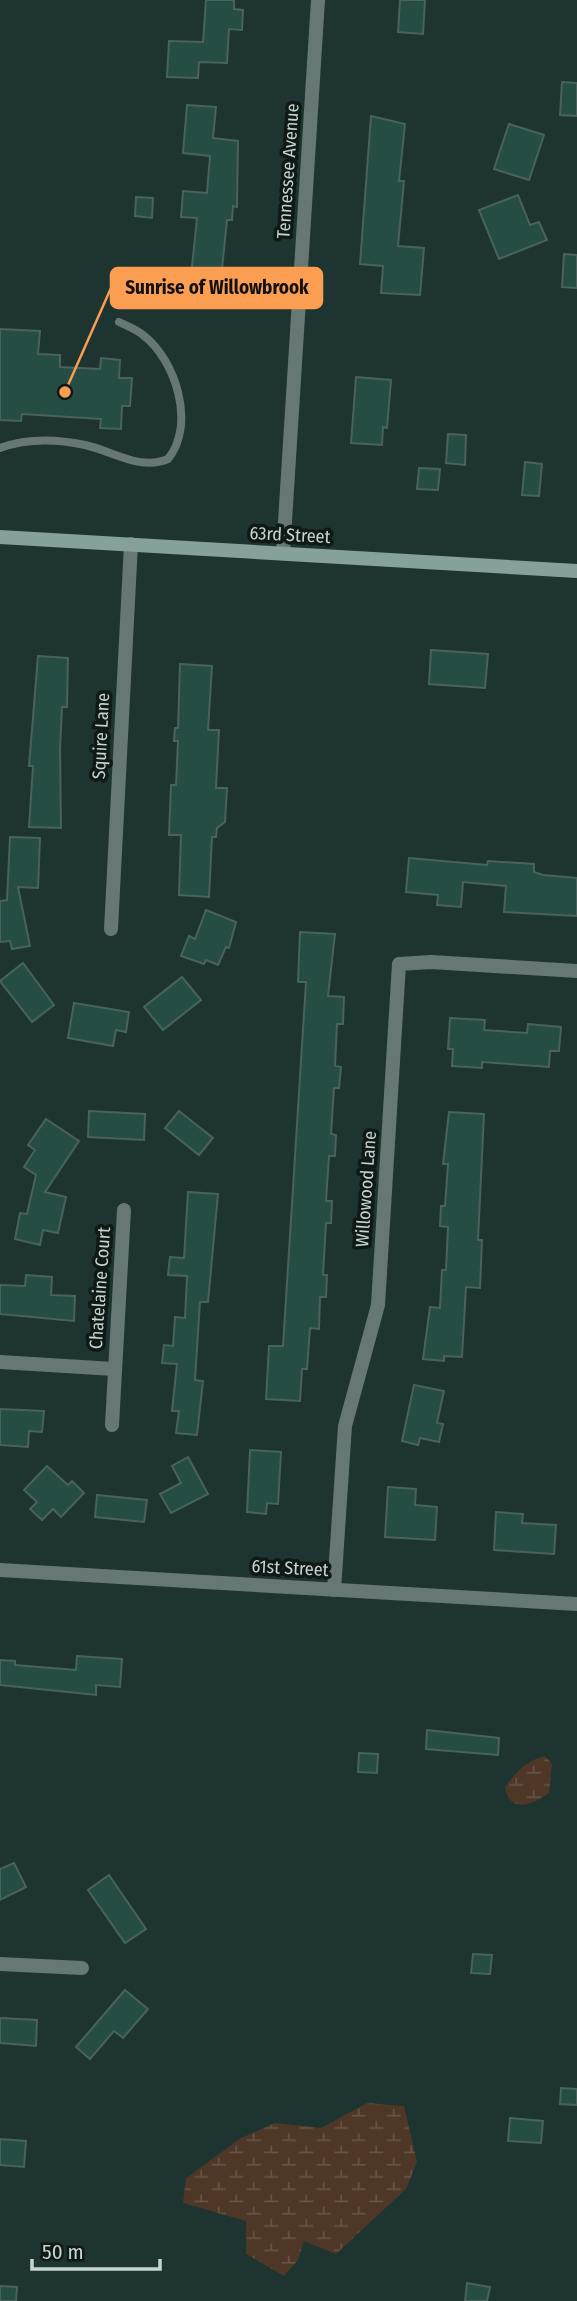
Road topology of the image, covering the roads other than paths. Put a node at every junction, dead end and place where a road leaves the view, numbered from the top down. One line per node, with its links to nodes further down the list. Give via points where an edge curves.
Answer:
1 (318, 0): 6 (street, Tennessee Avenue)
2 (119, 322): 3 (lane, via 143,334 157,348 177,386 178,438 168,459 144,465 86,445 58,441 32,440)
3 (0, 448)
4 (0, 537): 5 (main road, 63rd Street)
5 (131, 544): 6 (main road, 63rd Street); 8 (street, Squire Lane)
6 (283, 553): 7 (main road, 63rd Street)
7 (577, 571)
8 (111, 929)
9 (577, 971): 15 (street, Willowood Lane, via 399,964 378,1305 345,1426)
10 (124, 1210): 12 (street, Chatelaine Court)
11 (0, 1362): 12 (street, Chatelaine Court)
12 (114, 1369): 13 (street, Chatelaine Court)
13 (112, 1424)
14 (0, 1570): 15 (street, 61st Street)
15 (334, 1590): 16 (street, 61st Street)
16 (577, 1604)
17 (0, 1964): 18 (street)
18 (82, 1968)

